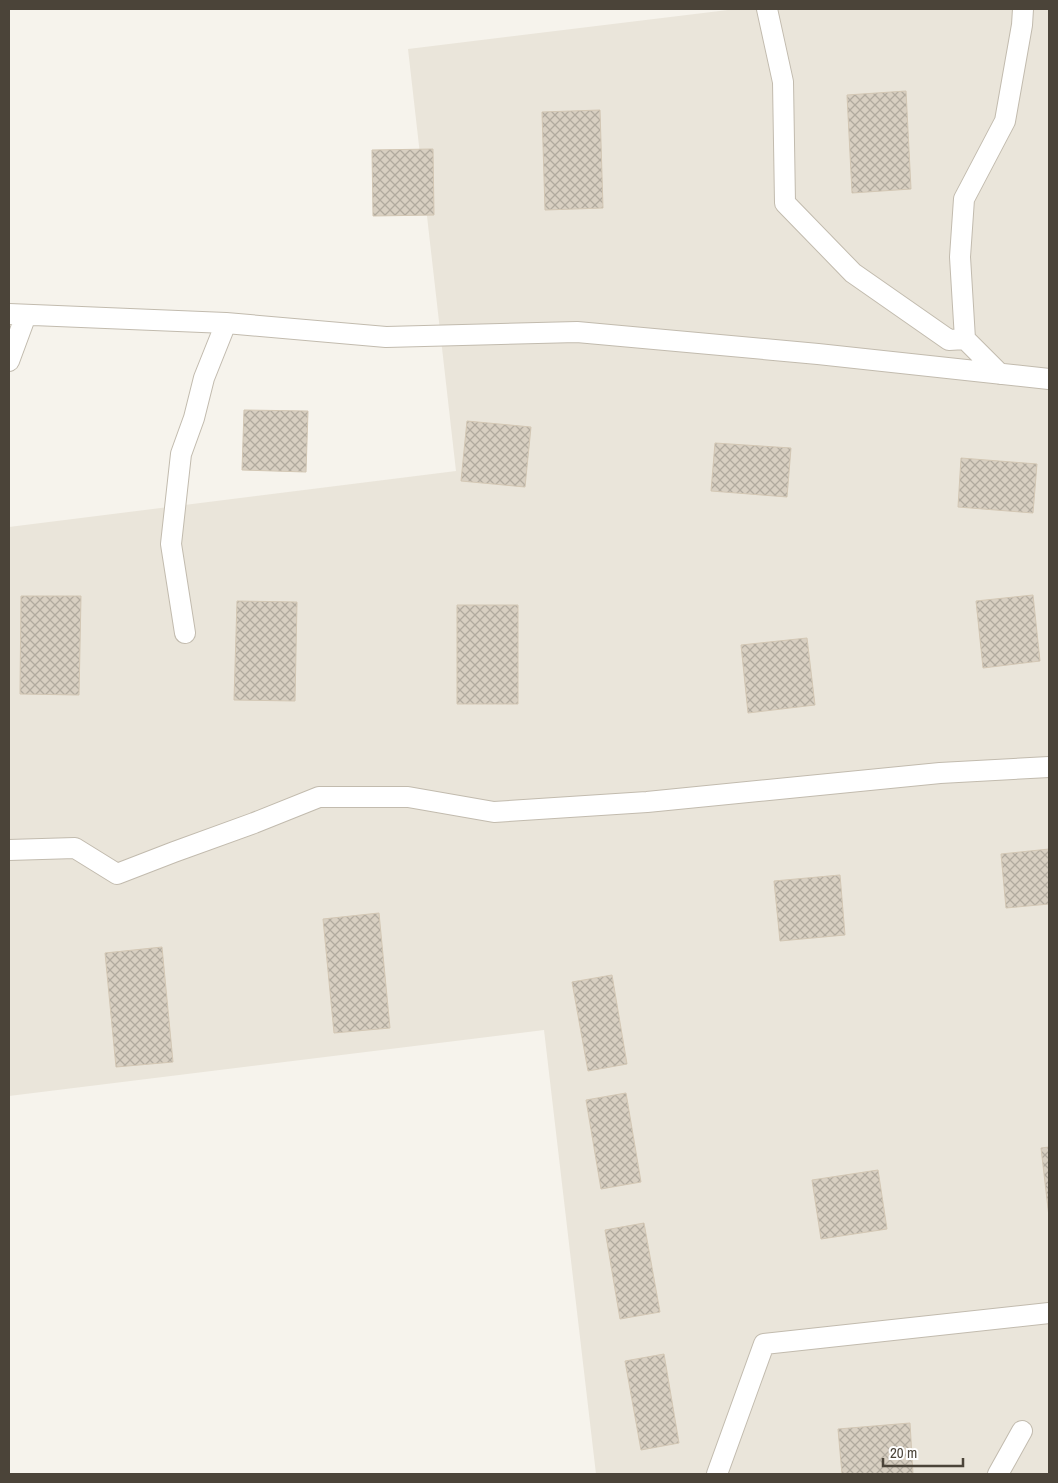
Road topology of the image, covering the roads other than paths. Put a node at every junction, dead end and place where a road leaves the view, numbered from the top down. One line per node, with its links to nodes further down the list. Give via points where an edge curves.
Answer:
1 (768, 9): 5 (street, via 783,82 785,203 853,273 949,340)
2 (1023, 9): 5 (street, via 1005,121 964,199 960,257)
3 (18, 315): 4 (street); 6 (street)
4 (226, 323): 7 (street, via 386,337 578,332); 9 (street, via 204,378 181,454 171,544)
5 (965, 339): 7 (street)
6 (9, 361)
7 (1000, 374): 8 (street)
8 (1049, 380)
9 (185, 633)
10 (1049, 767): 11 (street, via 940,773 647,802 494,812 408,797 319,797 117,874 75,848)
11 (9, 850)
12 (1049, 1313): 14 (street, via 764,1344)
13 (1022, 1432): 15 (street)
14 (717, 1474)
15 (998, 1474)

